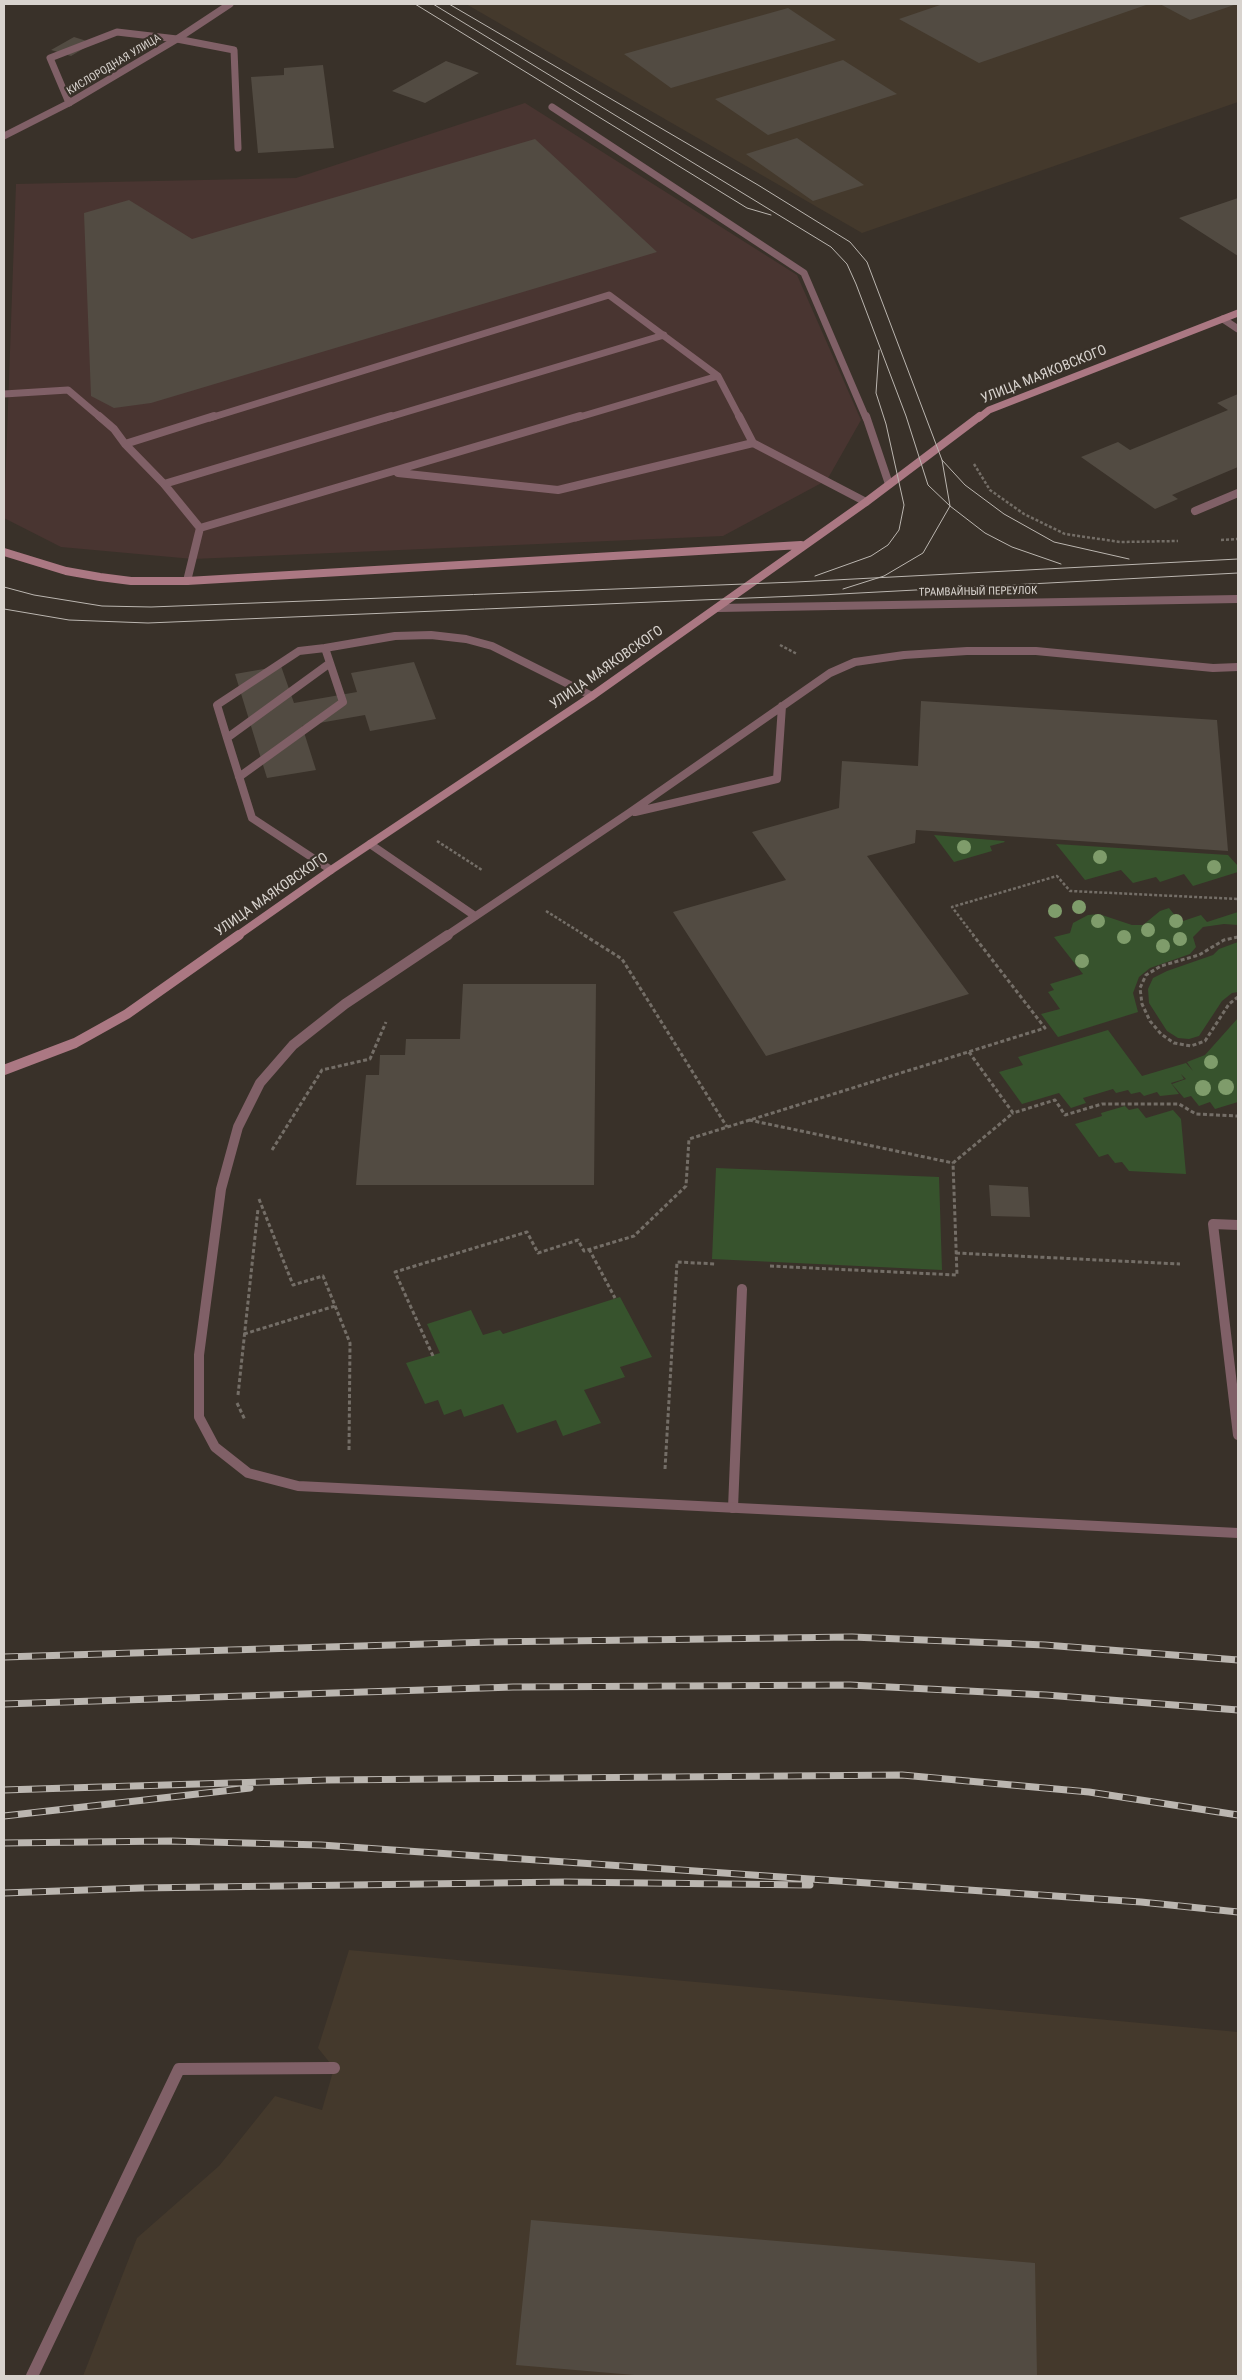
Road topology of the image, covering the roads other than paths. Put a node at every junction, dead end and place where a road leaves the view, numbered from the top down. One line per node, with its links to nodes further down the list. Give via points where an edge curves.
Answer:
1 (230, 4): 2 (street, КИСЛОРОДНАЯ УЛИЦА)
2 (177, 39): 3 (street, КИСЛОРОДНАЯ УЛИЦА); 3 (street, via 117,32 50,58); 6 (street, via 234,50)
3 (69, 103): 5 (street, КИСЛОРОДНАЯ УЛИЦА)
4 (552, 107): 17 (street, via 804,274 871,429)
5 (4, 136)
6 (238, 148)
7 (1238, 313): 8 (street, УЛИЦА МАЯКОВСКОГО)
8 (1223, 319): 9 (street); 17 (street, УЛИЦА МАЯКОВСКОГО, via 989,410)
9 (1238, 329)
10 (664, 335): 11 (street); 14 (street, via 609,295); 16 (street)
11 (718, 376): 13 (street); 15 (street)
12 (4, 394): 14 (street, via 68,390 114,429)
13 (753, 443): 15 (street, via 558,490); 19 (street)
14 (126, 444): 16 (street)
15 (392, 472): 21 (street)
16 (164, 484): 21 (street)
17 (889, 484): 19 (street, УЛИЦА МАЯКОВСКОГО)
18 (1238, 493): 20 (street)
19 (866, 502): 22 (street, УЛИЦА МАЯКОВСКОГО)
20 (1195, 511)
21 (200, 528): 24 (street)
22 (802, 545): 24 (street); 26 (street, УЛИЦА МАЯКОВСКОГО)
23 (4, 552): 24 (street, via 66,571 100,577 131,581)
24 (187, 581)
25 (1238, 599): 26 (street, ТРАМВАЙНЫЙ ПЕРЕУЛОК)
26 (718, 608): 30 (street, УЛИЦА МАЯКОВСКОГО)
27 (325, 648): 28 (street); 30 (street, via 395,636 431,635 466,639 492,646); 32 (street, via 299,651 217,705)
28 (330, 663): 32 (street); 33 (street, via 344,702)
29 (1238, 667): 31 (street, via 1213,668 1036,651 904,655 854,662 830,673)
30 (592, 696): 35 (street, УЛИЦА МАЯКОВСКОГО)
31 (782, 706): 34 (street); 34 (street, via 777,779)
32 (227, 738): 33 (street)
33 (239, 777): 36 (street, via 252,818)
34 (629, 813): 37 (street)
35 (370, 844): 36 (street, УЛИЦА МАЯКОВСКОГО); 37 (street)
36 (331, 870): 38 (street, УЛИЦА МАЯКОВСКОГО, via 127,1014 75,1043)
37 (475, 916): 42 (street, via 345,1004 293,1045 260,1083 238,1127 221,1189 199,1355 199,1417 216,1447 248,1472 298,1486)
38 (4, 1070)
39 (1238, 1225): 41 (street, via 1213,1224)
40 (742, 1289): 42 (street)
41 (1238, 1435)
42 (733, 1508): 43 (street)
43 (1238, 1532)
44 (334, 2068): 45 (street, via 179,2069)
45 (32, 2376)

